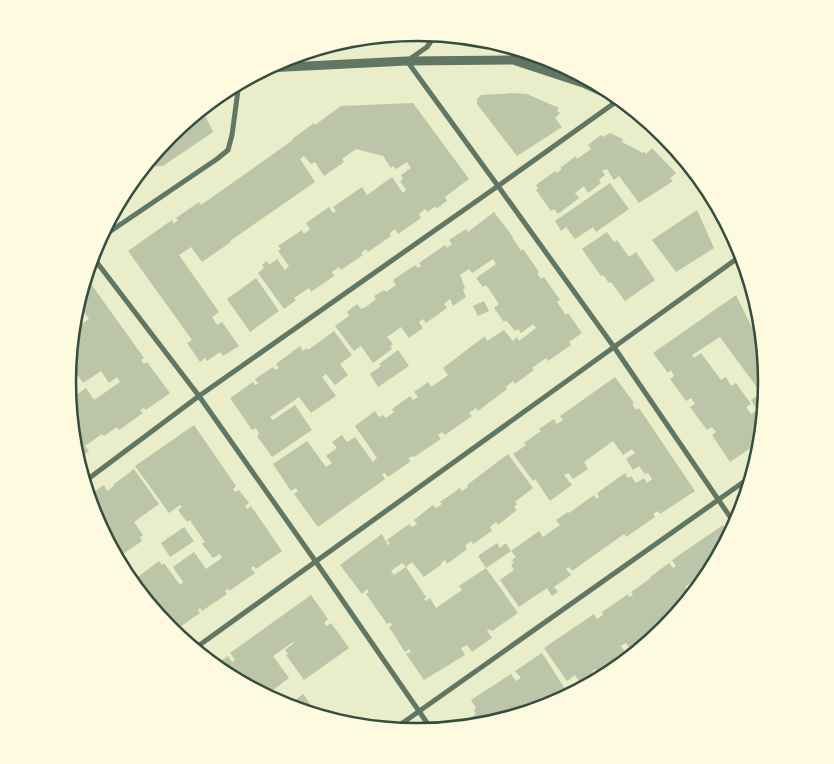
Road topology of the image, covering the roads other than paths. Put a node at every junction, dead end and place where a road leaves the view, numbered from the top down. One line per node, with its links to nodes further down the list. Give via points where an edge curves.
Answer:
1 (430, 42): 4 (street)
2 (527, 59): 3 (street)
3 (511, 60): 4 (street); 6 (street)
4 (407, 61): 5 (street); 9 (street)
5 (287, 67)
6 (577, 81)
7 (238, 93): 10 (street, via 228,150)
8 (614, 105): 9 (street)
9 (498, 186): 13 (street); 14 (street)
10 (111, 231)
11 (735, 260): 13 (street)
12 (97, 263): 14 (street)
13 (614, 347): 17 (street); 19 (street)
14 (198, 396): 15 (street); 19 (street)
15 (90, 477)
16 (743, 482): 17 (street)
17 (718, 499): 18 (street); 21 (street)
18 (730, 517)
19 (316, 562): 20 (street); 21 (street)
20 (200, 644)
21 (419, 711): 22 (street); 23 (street)
22 (403, 722)
23 (427, 723)

